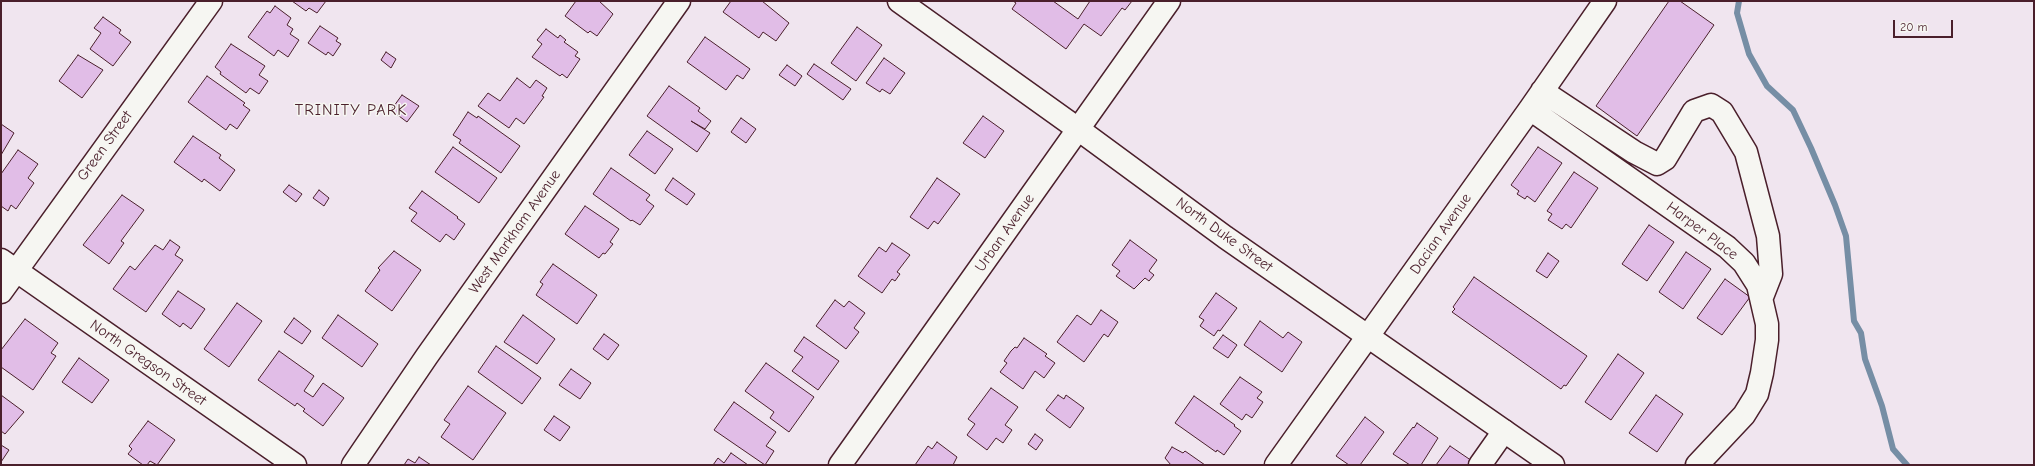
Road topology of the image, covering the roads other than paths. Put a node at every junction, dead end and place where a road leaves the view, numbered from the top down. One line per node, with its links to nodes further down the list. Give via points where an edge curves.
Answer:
1 (212, 1): 8 (street, Green Street)
2 (679, 1): 14 (street, West Markham Avenue, via 427,356)
3 (899, 1): 7 (street, North Duke Street)
4 (1169, 1): 7 (street, Urban Avenue)
5 (1604, 1): 6 (street, Dacian Avenue)
6 (1536, 100): 10 (street, Harper Place, via 1728,247 1744,263 1758,285); 10 (street, via 1657,164 1665,159 1694,111 1711,105 1722,112 1746,152 1768,236 1771,274); 11 (street, Dacian Avenue)
7 (1078, 129): 11 (street, North Duke Street); 15 (street, Urban Avenue)
8 (8, 266): 9 (street, Green Street); 13 (street, North Gregson Street)
9 (1, 292)
10 (1762, 297): 19 (street, Harper Place, via 1767,340 1757,394 1744,415)
11 (1368, 337): 12 (street, North Duke Street); 16 (street, Dacian Avenue)
12 (1504, 431): 17 (street); 18 (street, North Duke Street)
13 (295, 465)
14 (353, 465)
15 (840, 465)
16 (1276, 465)
17 (1480, 465)
18 (1553, 465)
19 (1696, 465)

